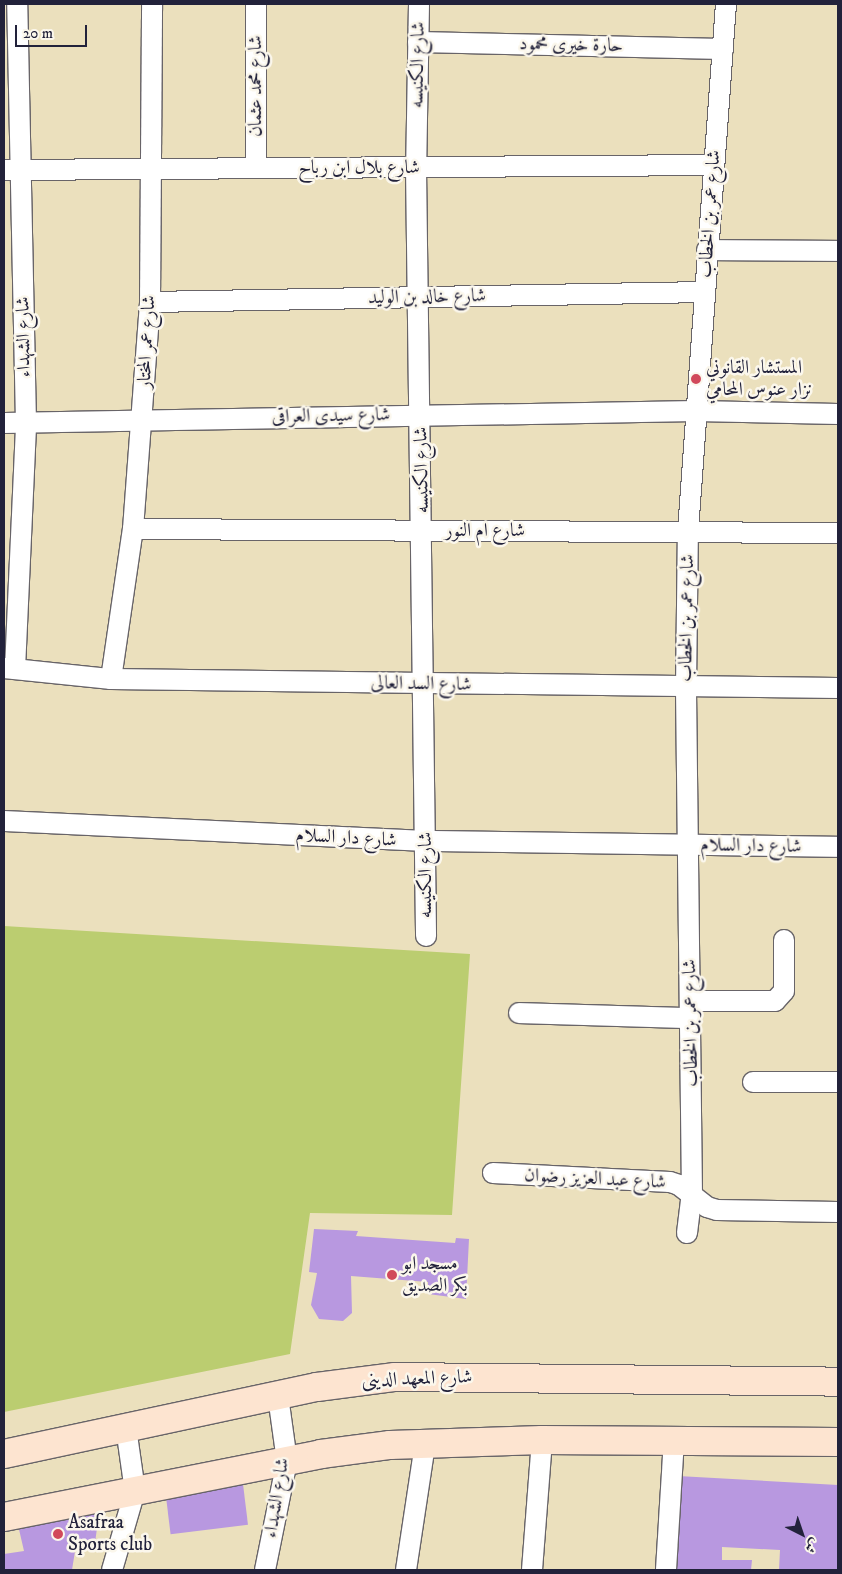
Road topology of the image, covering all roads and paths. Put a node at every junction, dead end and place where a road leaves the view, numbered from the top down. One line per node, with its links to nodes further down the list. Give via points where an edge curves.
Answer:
1 (17, 4): 12 (street, شارع الشهداء)
2 (152, 4): 9 (street, شارع عمر المختار)
3 (256, 4): 10 (street, شارع محمد عثمان)
4 (419, 4): 6 (street, شارع الكنيسه)
5 (726, 4): 7 (street, شارع عمر بن الخطاب)
6 (418, 42): 7 (street, حارة خيرى محمود); 11 (street, شارع الكنيسه)
7 (723, 49): 8 (street, شارع عمر بن الخطاب)
8 (714, 165): 11 (street, شارع بلال ابن رباح); 13 (street, شارع عمر بن الخطاب)
9 (151, 168): 10 (street, شارع بلال ابن رباح); 12 (street, شارع بلال ابن رباح); 17 (street, شارع عمر المختار)
10 (256, 168): 11 (street, شارع بلال ابن رباح)
11 (416, 168): 16 (street, شارع الكنيسه)
12 (12, 169): 23 (street, شارع الشهداء)
13 (707, 250): 14 (street); 15 (street, شارع عمر بن الخطاب)
14 (838, 251)
15 (704, 292): 16 (street, شارع خالد بن الوليد); 18 (street, شارع عمر بن الخطاب)
16 (420, 297): 17 (street, شارع خالد بن الوليد); 20 (street, شارع الكنيسه)
17 (150, 302): 21 (street, شارع عمر المختار)
18 (696, 411): 19 (street, شارع سيدى العراقى); 20 (street, شارع سيدى العراقى); 26 (street, شارع عمر بن الخطاب)
19 (838, 414)
20 (421, 415): 21 (street, شارع سيدى العراقى); 25 (street, شارع الكنيسه)
21 (142, 418): 23 (street, شارع سيدى العراقى); 24 (street, شارع عمر المختار)
22 (4, 423): 23 (street, شارع سيدى العراقى)
23 (26, 423): 28 (street, شارع الشهداء)
24 (132, 529): 25 (street, شارع ام النور); 29 (street, شارع عمر المختار)
25 (423, 531): 26 (street, شارع ام النور); 30 (street, شارع الكنيسه)
26 (688, 531): 27 (street, شارع ام النور); 31 (street, شارع عمر بن الخطاب)
27 (838, 533)
28 (9, 668): 29 (street, شارع السد العالى)
29 (111, 679): 30 (street, شارع السد العالى)
30 (425, 685): 31 (street, شارع السد العالى); 34 (street, شارع الكنيسه)
31 (686, 687): 32 (street, شارع السد العالى); 35 (street, شارع عمر بن الخطاب)
32 (838, 688)
33 (4, 821): 34 (street, شارع دار السلام)
34 (426, 842): 35 (street, شارع دار السلام); 37 (street, شارع الكنيسه)
35 (689, 845): 36 (street, شارع دار السلام); 39 (street, شارع عمر بن الخطاب)
36 (838, 848)
37 (426, 936)
38 (784, 940): 39 (street, via 784,991 775,1000)
39 (691, 1009): 40 (street); 44 (street, شارع عمر بن الخطاب)
40 (519, 1013)
41 (754, 1082): 42 (street)
42 (838, 1082)
43 (493, 1173): 44 (street, شارع عبد العزيز رضوان, via 670,1182)
44 (692, 1195): 45 (street, شارع عبد العزيز رضوان, via 707,1208 717,1210); 46 (street, شارع عمر بن الخطاب)
45 (838, 1212)
46 (687, 1233)
47 (838, 1382): 48 (street, شارع المعهد الدينى, via 435,1376 356,1381)
48 (278, 1396): 49 (street, شارع المعهد الدينى); 55 (street, شارع الشهداء)
49 (126, 1428): 54 (street, شارع المعهد الدينى); 56 (street)
50 (542, 1440): 51 (street); 53 (street); 61 (street)
51 (674, 1441): 52 (street); 62 (street)
52 (838, 1442)
53 (424, 1444): 55 (street, via 355,1448); 60 (street)
54 (4, 1454)
55 (287, 1461): 56 (street); 59 (street, شارع الشهداء)
56 (135, 1491): 57 (street); 58 (street)
57 (4, 1517)
58 (112, 1570)
59 (265, 1570)
60 (406, 1570)
61 (532, 1570)
62 (666, 1570)

